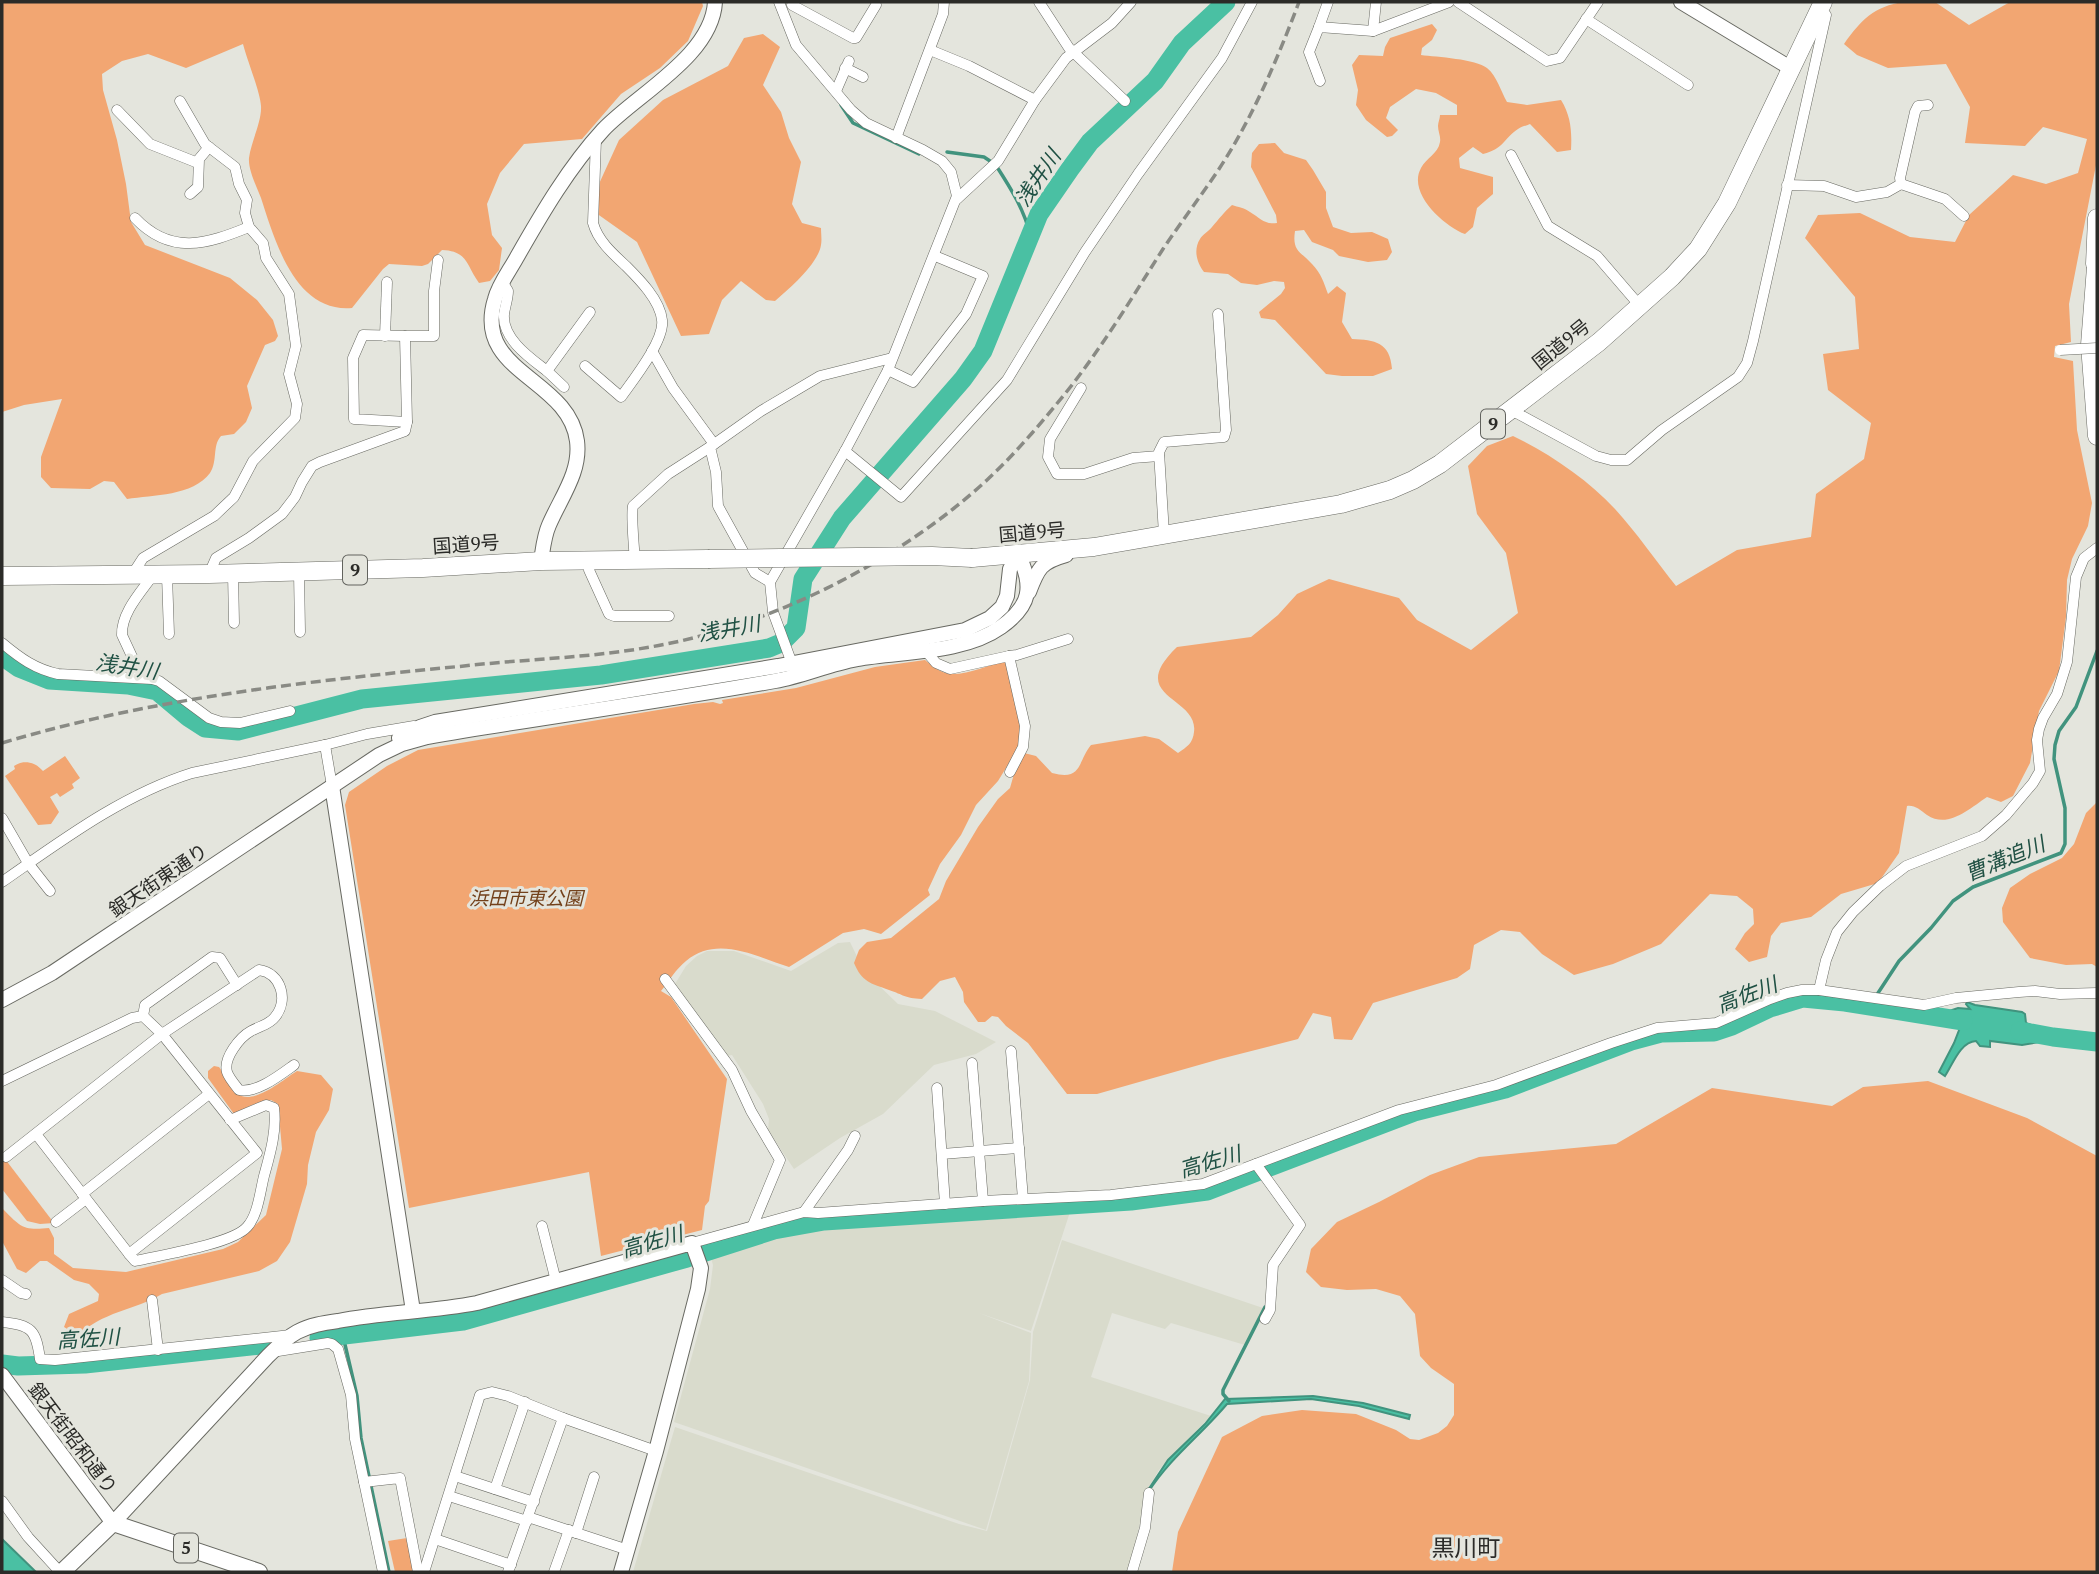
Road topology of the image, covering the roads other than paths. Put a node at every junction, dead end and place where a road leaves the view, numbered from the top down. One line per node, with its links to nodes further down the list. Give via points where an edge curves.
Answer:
1 (715, 2): 33 (street, via 711,23 692,51)
2 (944, 2): 19 (street)
3 (1039, 2): 20 (street)
4 (1130, 2): 20 (street, via 1112,23)
5 (1252, 2): 68 (street, via 1222,58 1085,251 1007,380 901,497)
6 (1328, 2): 17 (street)
7 (1376, 2): 18 (street)
8 (1449, 2): 18 (street)
9 (1458, 2): 16 (street, via 1547,61 1560,58)
10 (1598, 2): 16 (street)
11 (1681, 2): 14 (street)
12 (788, 4): 13 (street, via 855,38); 26 (street, via 796,45)
13 (876, 5)
14 (1698, 6): 21 (street)
15 (1825, 8): 21 (highway, 国道9号 / 9); 23 (street)
16 (1586, 19): 25 (street)
17 (1319, 27): 18 (street); 24 (street, via 1309,52)
18 (1373, 31)
19 (930, 50): 27 (street); 32 (street)
20 (1072, 51): 27 (street); 29 (street)
21 (1792, 69): 23 (street); 50 (highway, 国道9号 / 9, via 1727,203 1698,249)
22 (863, 76): 26 (street, via 847,64)
23 (1811, 80): 38 (street)
24 (1320, 81)
25 (1688, 85)
26 (835, 91): 32 (street, via 859,118)
27 (1035, 100): 40 (street, via 998,161)
28 (180, 101): 34 (street)
29 (1125, 101)
30 (1928, 105): 37 (street, via 1918,106 1915,112)
31 (117, 110): 36 (street, via 150,144)
32 (896, 138): 40 (street, via 947,166)
33 (596, 139): 49 (street); 57 (street, via 594,229 657,304 663,327)
34 (209, 147): 36 (street); 44 (street, via 235,167 247,200 244,213)
35 (1511, 155): 50 (street, via 1548,226 1597,256)
36 (198, 163): 39 (street, via 198,187)
37 (1901, 184): 38 (street, via 1887,192 1856,197 1824,186); 41 (street, via 1945,199)
38 (1787, 185): 64 (street, via 1747,363 1738,377 1627,460 1596,456)
39 (190, 194)
40 (957, 199): 45 (street)
41 (1964, 216)
42 (135, 218): 44 (street, via 162,237 198,244)
43 (2097, 218): 46 (highway)
44 (249, 227): 80 (street, via 263,243 266,258 289,294 296,346 289,374 297,404 295,418 253,461 234,497 214,516 143,558)
45 (935, 256): 58 (street); 60 (street, via 984,276 966,314 913,382)
46 (2096, 259): 66 (highway, via 2090,345)
47 (438, 260): 54 (street, via 434,336)
48 (387, 282): 53 (street)
49 (503, 283): 61 (street, via 508,291 503,317 512,339); 74 (street, via 495,297 494,337 512,365 561,407 577,442 576,466 547,528)
50 (1640, 306): 64 (highway, 国道9号 / 9)
51 (590, 312): 61 (street)
52 (1218, 314): 69 (street, via 1224,437 1164,442)
53 (385, 336): 54 (street); 65 (street, via 363,335 353,358 354,419)
54 (405, 336): 65 (street)
55 (2097, 348): 56 (street, bridge)
56 (2060, 350)
57 (652, 351): 59 (street, via 621,397); 67 (street)
58 (892, 358): 60 (street); 67 (street, via 820,376)
59 (585, 366)
60 (888, 370): 68 (street)
61 (547, 371): 62 (street)
62 (564, 387)
63 (1081, 388): 69 (street, via 1050,439 1048,457 1057,474 1084,474 1133,458)
64 (1511, 411): 70 (highway, 国道9号 / 9, via 1440,464 1390,490 1341,504)
65 (407, 422): 79 (street, via 405,431 312,467 282,514 216,558)
66 (2097, 436)
67 (712, 445): 76 (street, via 668,474 633,506); 83 (street, via 719,506 755,573)
68 (845, 451): 83 (street)
69 (1159, 456): 70 (street)
70 (1164, 534): 71 (highway, 国道9号 / 9)
71 (1094, 547): 73 (highway, 国道9号 / 9); 84 (street, via 1050,559 1035,575)
72 (2097, 548): 107 (street, via 2084,558 2076,577 2067,662 2039,729 2040,771 2033,783 1982,836 1906,866 1853,912 1837,932)
73 (1018, 554): 76 (highway, 国道9号 / 9, bridge); 84 (street); 93 (street, via 1002,607 978,625 881,645)
74 (541, 561): 75 (highway, 国道9号 / 9); 77 (highway, 国道9号 / 9)
75 (589, 561): 76 (highway, 国道9号 / 9); 85 (street, via 609,614)
76 (635, 561)
77 (299, 572): 78 (highway, 国道9号 / 9); 87 (street)
78 (233, 573): 79 (highway, 国道9号 / 9); 86 (street)
79 (209, 574): 81 (highway, 国道9号 / 9)
80 (132, 575): 81 (highway, 国道9号 / 9); 82 (highway, 国道9号 / 9)
81 (160, 575): 88 (street); 94 (street, via 128,614 122,629)
82 (2, 576)
83 (770, 582): 93 (street, via 774,612)
84 (1029, 593): 91 (street, via 1018,612 990,634 960,645)
85 (668, 616)
86 (234, 623)
87 (300, 632)
88 (169, 634)
89 (1068, 639): 92 (street)
90 (2, 643): 94 (street, via 23,661 48,672)
91 (925, 650): 92 (street, via 936,663 950,669); 93 (street)
92 (1009, 656): 99 (street, via 1025,726 1023,747)
93 (795, 670): 96 (street); 98 (street, via 661,701 427,737)
94 (142, 678): 95 (street, via 159,681 204,715 221,722 240,723)
95 (290, 711)
96 (435, 722): 97 (street); 98 (street, via 395,741)
97 (325, 746): 100 (street); 102 (street, via 173,779 123,803)
98 (379, 755): 100 (street, 銀天街東通り)
99 (1010, 772)
100 (332, 786): 109 (street, 銀天街東通り, via 91,948); 142 (street)
101 (2, 818): 102 (street)
102 (28, 863): 103 (street); 104 (street)
103 (2, 882)
104 (50, 891)
105 (666, 979): 134 (street, via 732,1070 780,1160)
106 (237, 985): 110 (street, via 220,958 212,957 145,1005); 111 (street); 114 (street, via 258,970 267,971 278,983 282,998 274,1019 241,1038 228,1060 227,1073 239,1090 256,1088)
107 (1819, 990): 108 (street, via 1924,1005 2019,992); 127 (street, via 1787,993 1716,1023 1657,1028 1496,1085 1399,1110)
108 (2097, 993)
109 (2, 1000)
110 (143, 1016): 111 (street); 115 (street)
111 (162, 1034): 117 (street); 119 (street)
112 (1011, 1051): 121 (street)
113 (972, 1063): 122 (street)
114 (294, 1065)
115 (2, 1081)
116 (937, 1088): 124 (street)
117 (209, 1094): 118 (street); 128 (street)
118 (230, 1120): 123 (street); 126 (street, via 266,1105 274,1108)
119 (36, 1133): 125 (street); 128 (street)
120 (855, 1136): 132 (street)
121 (1019, 1148): 122 (street); 129 (street)
122 (979, 1151): 124 (street); 130 (street)
123 (257, 1153): 126 (street); 137 (street)
124 (942, 1153): 131 (street)
125 (6, 1157)
126 (267, 1165): 137 (street, via 251,1222 237,1235 135,1261)
127 (1259, 1168): 129 (street, via 1203,1184); 143 (street, via 1300,1225 1273,1265 1270,1310)
128 (84, 1196): 133 (street); 137 (street)
129 (1023, 1199): 130 (street)
130 (983, 1201): 131 (street)
131 (945, 1204): 132 (street)
132 (804, 1212): 134 (street)
133 (56, 1222)
134 (753, 1225): 136 (street)
135 (542, 1226): 139 (street)
136 (693, 1245): 139 (street); 151 (street, via 701,1268 698,1289)
137 (129, 1254)
138 (2, 1280): 140 (street)
139 (556, 1281): 142 (street, via 477,1303)
140 (26, 1294)
141 (152, 1300): 146 (street)
142 (413, 1311): 145 (street, via 310,1326)
143 (1265, 1319)
144 (2, 1322): 146 (street, via 33,1332 40,1359)
145 (292, 1335): 146 (street); 147 (street)
146 (158, 1350)
147 (272, 1352): 154 (street, via 328,1343 336,1346); 161 (street)
148 (2, 1375): 161 (street, 銀天街昭和通り)
149 (525, 1402): 150 (street); 152 (street, via 492,1392 480,1395); 155 (street)
150 (563, 1419): 151 (street); 159 (street)
151 (656, 1451): 164 (street)
152 (455, 1476): 155 (street); 157 (street)
153 (594, 1477): 162 (street)
154 (368, 1481): 168 (street); 169 (street, via 400,1478)
155 (495, 1489): 159 (street)
156 (1149, 1493): 173 (street)
157 (449, 1496): 160 (street); 163 (street)
158 (2, 1501): 167 (street)
159 (534, 1502): 160 (street)
160 (527, 1519): 162 (street); 165 (street)
161 (113, 1523): 166 (main road, 5); 167 (main road)
162 (572, 1532): 164 (street); 171 (street)
163 (435, 1539): 165 (street); 170 (street)
164 (628, 1550): 172 (street)
165 (510, 1568)
166 (251, 1571)
167 (61, 1572)
168 (383, 1572)
169 (418, 1572)
170 (424, 1572)
171 (554, 1572)
172 (621, 1572)
173 (1132, 1572)

